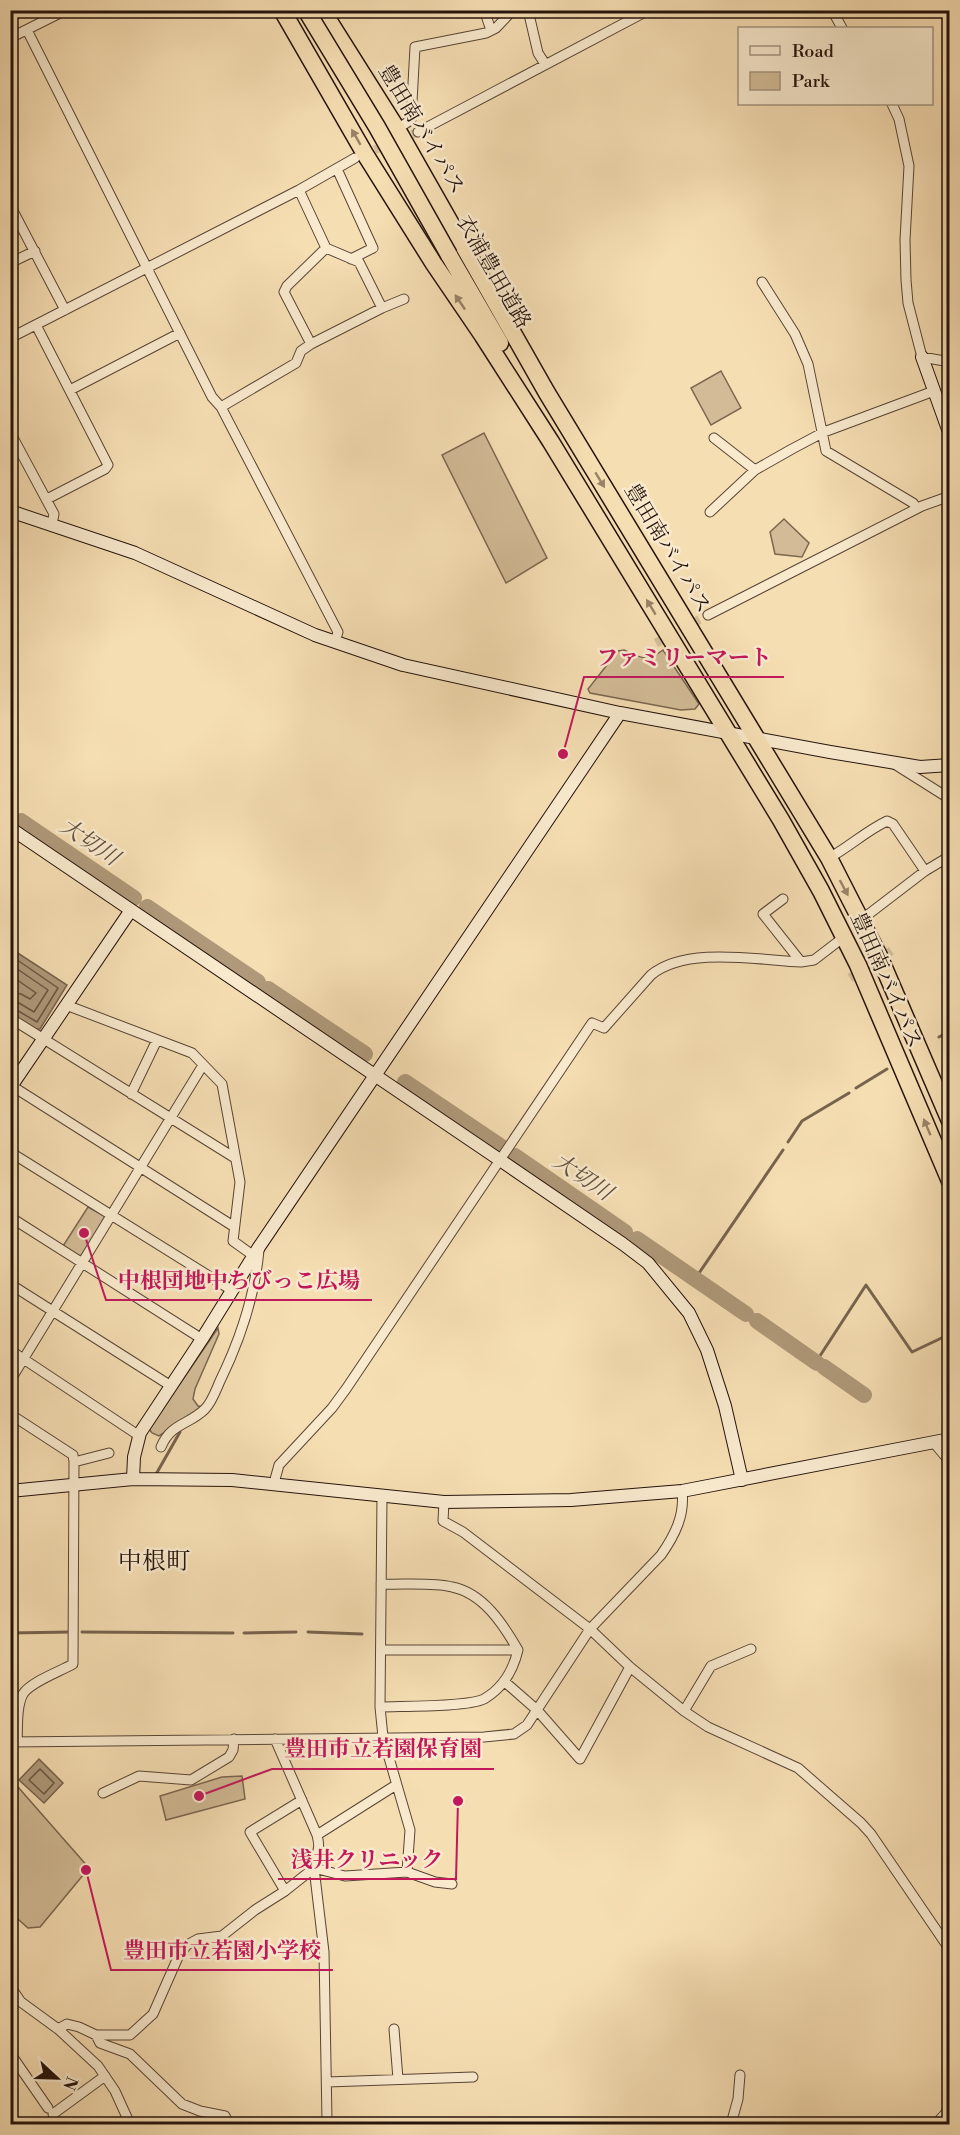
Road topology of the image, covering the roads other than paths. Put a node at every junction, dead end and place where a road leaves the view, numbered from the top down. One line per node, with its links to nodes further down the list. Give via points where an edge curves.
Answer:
1 (66, 10): 12 (street)
2 (282, 10): 46 (highway, 豊田南バイパス, one-way to 2, via 365,154)
3 (306, 10): 25 (highway, 衣浦豊田道路, bridge)
4 (312, 10): 25 (highway, 衣浦豊田道路, via 382,124)
5 (322, 10): 17 (highway, 豊田南バイパス)
6 (484, 10): 13 (street)
7 (513, 10): 13 (street)
8 (528, 10): 15 (street, via 538,53)
9 (649, 10): 15 (street)
10 (832, 10): 11 (street)
11 (841, 27)
12 (27, 30): 14 (street); 28 (street)
13 (491, 30): 17 (street, via 415,47 411,120)
14 (10, 38)
15 (545, 64): 18 (street)
16 (892, 105): 37 (street, via 909,165 906,280)
17 (397, 129): 47 (highway, 豊田南バイパス)
18 (418, 132)
19 (355, 158): 20 (street)
20 (337, 170): 21 (street); 26 (street, via 373,248)
21 (299, 190): 23 (street); 28 (street)
22 (10, 205): 24 (street)
23 (326, 248): 26 (street); 36 (street, via 284,292)
24 (35, 251): 27 (street); 32 (street)
25 (452, 253): 46 (highway, 衣浦豊田道路); 47 (highway, 衣浦豊田道路, via 553,416)
26 (351, 259): 31 (street, via 359,262)
27 (10, 263)
28 (148, 269): 32 (street); 34 (street)
29 (762, 282): 43 (street, via 795,334 808,364)
30 (404, 299): 31 (street)
31 (382, 308): 36 (street)
32 (65, 310): 33 (street)
33 (36, 325): 35 (street); 39 (street)
34 (180, 333): 39 (street); 41 (street)
35 (10, 338)
36 (311, 344): 41 (street, via 296,363)
37 (922, 357): 38 (street); 40 (street)
38 (950, 362)
39 (70, 390): 50 (street, via 108,465)
40 (934, 391): 43 (street); 44 (street)
41 (220, 407): 57 (street, via 338,632)
42 (10, 432): 50 (street)
43 (821, 434): 48 (street); 51 (street, via 826,451)
44 (950, 435)
45 (714, 438): 48 (street)
46 (552, 442): 59 (highway, 豊田南バイパス, one-way to 46)
47 (588, 459): 55 (highway, 豊田南バイパス, one-way to 55)
48 (754, 470): 53 (street)
49 (950, 496): 51 (street)
50 (47, 499): 54 (street, via 54,514)
51 (917, 508): 56 (street)
52 (10, 511): 54 (street)
53 (710, 512)
54 (52, 524): 57 (street, via 135,553)
55 (662, 582): 59 (highway, via 682,638 725,710 728,722); 60 (highway, 豊田南バイパス)
56 (708, 615)
57 (335, 642): 58 (street, via 403,665)
58 (620, 713): 59 (street); 79 (street)
59 (722, 731): 60 (street); 68 (highway, 豊田南バイパス, via 781,820)
60 (763, 742): 61 (street); 66 (highway, 豊田南バイパス); 68 (highway, via 762,765 804,836)
61 (894, 763): 62 (street); 63 (street)
62 (950, 765)
63 (950, 799)
64 (10, 828): 70 (street)
65 (950, 856): 67 (street)
66 (829, 858): 67 (street, via 887,821); 71 (highway, 豊田南バイパス, one-way to 71)
67 (926, 871): 71 (street)
68 (821, 891): 72 (highway, 豊田南バイパス)
69 (783, 899): 73 (street, via 764,914)
70 (131, 910): 74 (street); 79 (street)
71 (861, 920): 83 (highway, 豊田南バイパス)
72 (844, 937): 73 (street, via 814,960); 88 (highway, 豊田南バイパス, one-way to 72)
73 (801, 962): 86 (street, via 709,957 659,968 604,1028 592,1023)
74 (66, 1005): 76 (street); 77 (street)
75 (12, 1022): 76 (street)
76 (42, 1039): 80 (street); 81 (street)
77 (157, 1040): 78 (street, via 192,1053); 81 (street)
78 (203, 1065): 82 (street); 85 (street, via 222,1084)
79 (375, 1075): 86 (street); 92 (street)
80 (11, 1087): 87 (street)
81 (131, 1095): 82 (street)
82 (169, 1119): 85 (street); 87 (street)
83 (950, 1121)
84 (10, 1152): 89 (street)
85 (235, 1158): 91 (street, via 240,1182)
86 (500, 1160): 111 (street, via 648,1263 688,1313 717,1378); 112 (street, via 346,1389 279,1464)
87 (140, 1168): 89 (street); 91 (street)
88 (950, 1181)
89 (111, 1215): 93 (street); 95 (street)
90 (10, 1217): 93 (street)
91 (233, 1226): 92 (street, via 232,1241)
92 (256, 1252): 95 (street); 106 (street, via 256,1276 245,1318 212,1399 166,1436)
93 (82, 1263): 96 (street); 97 (street)
94 (10, 1284): 96 (street)
95 (233, 1291): 97 (street)
96 (53, 1312): 99 (street); 101 (street)
97 (202, 1339): 101 (street)
98 (10, 1350): 99 (street)
99 (24, 1359): 100 (street); 103 (street)
100 (10, 1381)
101 (171, 1386): 103 (street)
102 (10, 1414): 108 (street, via 73,1455)
103 (140, 1433): 110 (street)
104 (950, 1439): 105 (street)
105 (935, 1444): 109 (street); 111 (street)
106 (160, 1447)
107 (109, 1453): 108 (street)
108 (74, 1462): 113 (street)
109 (950, 1462)
110 (133, 1479): 112 (street); 113 (street)
111 (742, 1480): 115 (street)
112 (274, 1483): 116 (street)
113 (73, 1485): 114 (street); 131 (street, via 73,1664 24,1692)
114 (10, 1491)
115 (682, 1491): 117 (street, via 571,1500); 119 (street, via 684,1508 661,1555)
116 (382, 1496): 117 (street); 118 (street)
117 (444, 1502): 119 (street, via 443,1521)
118 (381, 1584): 121 (street); 122 (street, via 451,1586 466,1591 486,1605)
119 (590, 1629): 123 (street); 126 (street)
120 (751, 1649): 127 (street, via 711,1666)
121 (381, 1650): 122 (street); 125 (street)
122 (518, 1650): 124 (street)
123 (630, 1667): 126 (street, via 580,1759); 127 (street)
124 (505, 1682): 125 (street, via 482,1700); 126 (street)
125 (380, 1707): 128 (street)
126 (537, 1710): 128 (street, via 527,1725 514,1734)
127 (684, 1711): 140 (street, via 708,1727 798,1768 861,1823)
128 (383, 1737): 130 (street); 132 (street)
129 (234, 1739): 130 (street); 131 (street); 133 (street, via 229,1757 192,1780 139,1776)
130 (275, 1739): 134 (street)
131 (14, 1742)
132 (396, 1785): 135 (street); 137 (street, via 410,1830)
133 (103, 1793)
134 (302, 1800): 135 (street); 139 (street, via 250,1832)
135 (317, 1835): 136 (street, via 320,1848)
136 (314, 1868): 137 (street, via 345,1876); 139 (street); 151 (street, via 324,1952)
137 (408, 1872): 138 (street)
138 (452, 1884)
139 (285, 1891): 145 (street, via 222,1936 198,1939 187,1945 153,2014 130,2035)
140 (950, 1950)
141 (10, 1986): 142 (street)
142 (13, 2002): 143 (street)
143 (58, 2029): 145 (street, via 67,2024); 148 (street)
144 (394, 2030): 150 (street)
145 (96, 2036): 155 (street, via 100,2043 130,2054 182,2104 225,2116)
146 (10, 2054): 148 (street, via 51,2111)
147 (740, 2075): 157 (street)
148 (105, 2076): 154 (street)
149 (473, 2077): 150 (street)
150 (398, 2079): 151 (street)
151 (327, 2082): 153 (street)
152 (950, 2108): 158 (street)
153 (329, 2123): 156 (street)
154 (130, 2124)
155 (229, 2124)
156 (316, 2124)
157 (731, 2124)
158 (936, 2124)

